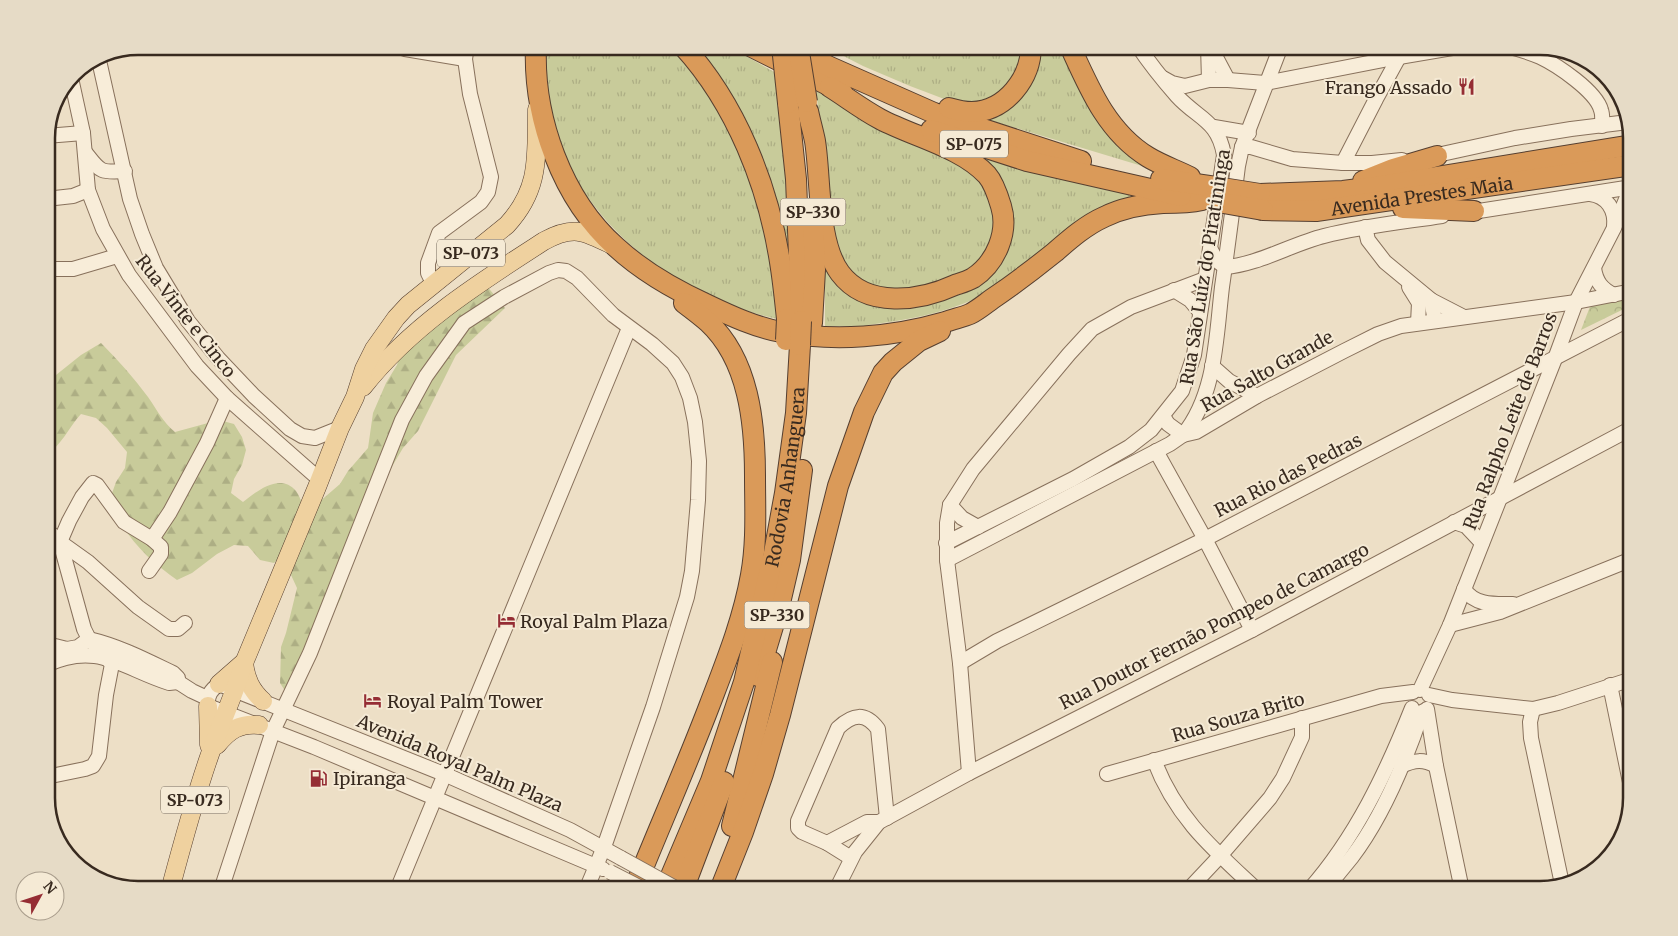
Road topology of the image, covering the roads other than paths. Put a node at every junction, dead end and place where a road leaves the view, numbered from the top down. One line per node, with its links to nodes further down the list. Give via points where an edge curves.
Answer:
1 (466, 55): 65 (street, via 470,94 491,177 488,192 481,202 439,232 428,263)
2 (536, 55): 26 (highway)
3 (690, 55): 76 (highway, via 720,97 760,179 780,262)
4 (768, 55): 25 (highway, SP-075)
5 (785, 55): 28 (highway, Rodovia Anhanguera / SP-330, bridge)
6 (798, 55): 28 (highway, Rodovia Anhanguera / SP-330, bridge)
7 (807, 55): 19 (highway, SP-075)
8 (1031, 55): 19 (highway, via 1026,75 1005,100 973,112 939,106)
9 (1074, 55): 47 (highway, via 1100,109 1125,140)
10 (1144, 55): 18 (street)
11 (1208, 55): 21 (street)
12 (1214, 55): 20 (street)
13 (1277, 55): 23 (street, Rua São Luíz do Piratininga)
14 (1406, 55): 16 (street)
15 (1533, 55): 31 (street, via 1550,63 1589,92 1602,111)
16 (1399, 56): 23 (street); 41 (street)
17 (100, 64): 43 (street, Rua Vinte e Cinco)
18 (1158, 75): 21 (street, via 1185,86); 29 (street)
19 (852, 77): 47 (highway, SP-075, via 934,113 1068,158 1173,181)
20 (1228, 80): 21 (street); 22 (street)
21 (1204, 81): 29 (street, via 1191,94)
22 (1250, 82): 23 (street); 27 (street)
23 (1265, 83): 27 (street, Rua São Luíz do Piratininga)
24 (73, 86): 33 (street, Rua Vinte e Cinco)
25 (830, 87): 28 (highway, via 880,119 966,159 988,177 998,195 1004,231 989,263 973,278 924,296 899,299 880,298 853,285 839,272 828,243 815,140); 47 (highway, SP-075, via 940,133 1027,161)
26 (538, 89): 56 (highway, via 543,123 564,178 595,225); 65 (main road, SP-073, via 534,180 518,214)
27 (1261, 97): 34 (street, Rua São Luíz do Piratininga)
28 (801, 106): 76 (highway, Rodovia Anhanguera / SP-330, via 796,178)
29 (1192, 110): 32 (street)
30 (1621, 123): 31 (street)
31 (1602, 126): 40 (street, via 1515,138)
32 (1214, 127): 34 (street); 39 (street)
33 (83, 133): 35 (street); 38 (street, Rua Vinte e Cinco)
34 (1249, 133): 37 (street, Rua São Luíz do Piratininga)
35 (55, 135)
36 (1623, 146): 46 (highway, Avenida Prestes Maia, via 1375,187)
37 (1242, 147): 39 (street); 41 (street, via 1292,160); 59 (street, Rua São Luíz do Piratininga)
38 (85, 152): 43 (street, via 103,172); 45 (street, Rua Vinte e Cinco)
39 (1224, 155): 57 (street)
40 (1437, 156): 41 (street); 46 (highway, via 1362,181)
41 (1344, 163)
42 (1623, 166): 52 (highway, Avenida Prestes Maia)
43 (125, 171): 88 (street, Rua Vinte e Cinco, via 130,199 156,268 188,321 213,353 290,429 302,436 315,438)
44 (1623, 187): 48 (street)
45 (88, 190): 49 (street); 58 (street, Rua Vinte e Cinco)
46 (1311, 191): 50 (highway, Avenida Prestes Maia)
47 (1209, 193): 50 (highway, Avenida Prestes Maia, bridge); 73 (highway, via 1189,203 1126,208 1105,216)
48 (1587, 194): 53 (street); 55 (street, via 1607,201 1614,213)
49 (55, 198)
50 (1261, 202): 52 (highway, Avenida Prestes Maia)
51 (1623, 206): 55 (street, Rua Ralpho Leite de Barros)
52 (1316, 211): 53 (highway, via 1376,208)
53 (1474, 211): 54 (street)
54 (1365, 227): 59 (street, via 1303,242 1238,266); 64 (street, via 1375,251)
55 (1614, 228): 60 (street, Rua Ralpho Leite de Barros)
56 (616, 248): 62 (highway); 74 (main road, SP-073, via 578,231 560,232)
57 (1211, 250): 59 (street); 63 (street)
58 (117, 256): 61 (street, via 73,269); 86 (street, Rua Vinte e Cinco, via 164,324)
59 (1225, 267): 83 (street, Rua São Luíz do Piratininga)
60 (1594, 268): 68 (street, via 1602,288); 70 (street, Rua Ralpho Leite de Barros); 71 (street, via 1574,290)
61 (55, 269)
62 (646, 270): 73 (highway, via 682,293 722,312 762,328 783,332 867,336 918,328); 153 (highway, via 708,322 729,349 738,368 752,417 756,522 751,574 736,634)
63 (1205, 278): 66 (street); 72 (street)
64 (1402, 278): 69 (street); 79 (street, via 1419,303)
65 (428, 288): 74 (main road, via 437,305); 85 (main road, SP-073, via 396,318 374,349)
66 (1174, 290): 72 (street, via 1190,300); 94 (street, via 1131,307 1092,329 973,469)
67 (1623, 294): 68 (street, Rua Salto Grande)
68 (1614, 295): 70 (street, Rua Salto Grande)
69 (1430, 300): 75 (street); 77 (street)
70 (1576, 302): 71 (street, Rua Salto Grande); 82 (street, Rua Ralpho Leite de Barros)
71 (1550, 305): 75 (street, Rua Salto Grande)
72 (1200, 312): 87 (street, via 1194,355 1182,391)
73 (970, 314): 158 (highway, via 918,341 898,358 883,373 864,412 838,486 763,774)
74 (435, 317): 85 (main road, SP-073, via 375,371)
75 (1464, 317): 77 (street, Rua Salto Grande)
76 (800, 321): 81 (highway, Rodovia Anhanguera / SP-330)
77 (1435, 321): 79 (street, Rua Salto Grande)
78 (1623, 322): 82 (street, Rua Rio das Pedras)
79 (1418, 324): 84 (street, Rua Salto Grande, via 1378,334)
80 (629, 328): 125 (street, via 577,278 558,270 549,272 464,323 426,376 402,420 310,653); 137 (street); 143 (street, via 662,351 682,377 695,422 698,500 687,597)
81 (799, 343): 107 (highway, Rodovia Anhanguera / SP-330, via 807,419 800,492); 155 (highway, Rodovia Anhanguera / SP-330, via 796,413 785,493 744,682 711,781)
82 (1556, 356): 93 (street, Rua Ralpho Leite de Barros); 99 (street, Rua Rio das Pedras)
83 (1212, 366): 84 (street, via 1229,381); 90 (street, Rua São Luíz do Piratininga, via 1198,411)
84 (1257, 396): 90 (street, Rua Salto Grande, via 1196,432)
85 (355, 397): 88 (main road, SP-073)
86 (226, 398): 92 (street, Rua Vinte e Cinco); 98 (street, via 170,512)
87 (1164, 416): 90 (street, via 1168,424); 96 (street, via 1129,447)
88 (340, 428): 92 (main road, SP-073)
89 (1623, 433): 93 (street, Rua Doutor Fernão Pompeo de Camargo)
90 (1183, 435): 91 (street, Rua Salto Grande)
91 (1156, 451): 99 (street); 103 (street, Rua Salto Grande)
92 (320, 480): 116 (main road, SP-073)
93 (1500, 498): 95 (street, Rua Doutor Fernão Pompeo de Camargo); 102 (street, Rua Ralpho Leite de Barros)
94 (950, 506): 96 (street); 101 (street)
95 (1454, 522): 102 (street, via 1466,526); 111 (street, Rua Doutor Fernão Pompeo de Camargo)
96 (978, 527): 101 (street)
97 (55, 537): 100 (street)
98 (152, 539): 100 (street, via 124,522 93,483 82,497); 105 (street, via 161,547 161,554)
99 (1205, 539): 111 (street); 117 (street, Rua Rio das Pedras, via 997,641)
100 (60, 542): 109 (street, via 169,629); 112 (street)
101 (946, 542): 103 (street)
102 (1482, 543): 106 (street, Rua Ralpho Leite de Barros)
103 (946, 560): 117 (street)
104 (1623, 562): 108 (street)
105 (149, 570)
106 (1464, 589): 108 (street, via 1478,602); 110 (street, Rua Ralpho Leite de Barros)
107 (780, 603): 156 (highway, Rodovia Anhanguera / SP-330, via 733,758); 157 (highway, via 773,656 736,812)
108 (1516, 604): 110 (street, via 1486,617)
109 (185, 623)
110 (1450, 625): 122 (street, Rua Ralpho Leite de Barros, via 1428,672)
111 (1252, 630): 136 (street, Rua Doutor Fernão Pompeo de Camargo)
112 (89, 639): 113 (street, via 78,647); 114 (street); 119 (street, via 135,654 177,676)
113 (55, 646)
114 (105, 657): 115 (street, via 74,655); 119 (street, via 163,680); 139 (street, via 112,664 98,756 93,766 85,770)
115 (55, 662)
116 (244, 662): 121 (main road); 123 (main road, via 250,687)
117 (960, 663): 136 (street)
118 (1623, 681): 120 (street, Rua Souza Brito)
119 (178, 682): 124 (street)
120 (1610, 685): 126 (street, Rua Souza Brito); 131 (street)
121 (227, 687): 123 (street, Avenida Royal Palm Plaza); 124 (street, via 211,691); 127 (main road, SP-073)
122 (1421, 700): 126 (street, Rua Souza Brito); 128 (street, Rua Souza Brito, via 1381,696); 130 (street, Rua Ralpho Leite de Barros, via 1422,712); 135 (street)
123 (263, 701): 125 (street, Avenida Royal Palm Plaza)
124 (208, 702): 127 (street); 132 (main road)
125 (282, 708): 129 (street); 137 (street, Avenida Royal Palm Plaza)
126 (1533, 709): 147 (street, via 1530,722 1532,738)
127 (226, 712): 129 (street); 132 (main road, SP-073)
128 (1302, 718): 133 (street, Rua Souza Brito); 144 (street, via 1302,737 1283,778)
129 (266, 728): 132 (main road, via 247,725 234,728); 140 (street); 149 (street)
130 (1403, 748): 134 (street); 162 (street)
131 (1623, 748)
132 (209, 756): 148 (main road, SP-073)
133 (1154, 760): 138 (street, Rua Souza Brito); 144 (street, via 1162,781 1186,818)
134 (1401, 766): 135 (street, via 1417,760); 163 (street, via 1363,840)
135 (1436, 766): 164 (street)
136 (969, 773): 141 (street, Rua Doutor Fernão Pompeo de Camargo)
137 (444, 774): 140 (street); 143 (street, Avenida Royal Palm Plaza)
138 (1107, 774)
139 (55, 775)
140 (435, 797): 146 (street); 150 (street)
141 (883, 820): 142 (street, via 867,822); 142 (street, via 878,729 870,720 853,717 838,728 798,821 802,832); 145 (street, Rua Doutor Fernão Pompeo de Camargo)
142 (827, 843): 145 (street)
143 (604, 847): 146 (street); 154 (street, Avenida Royal Palm Plaza, bridge)
144 (1220, 856): 160 (street); 161 (street)
145 (851, 858): 159 (street, Rua Doutor Fernão Pompeo de Camargo)
146 (596, 865): 151 (street); 152 (street, bridge)
147 (1561, 878)
148 (172, 881)
149 (224, 881)
150 (401, 881)
151 (590, 881)
152 (628, 881)
153 (638, 881)
154 (663, 881)
155 (669, 881)
156 (686, 881)
157 (716, 881)
158 (724, 881)
159 (839, 881)
160 (1196, 881)
161 (1247, 881)
162 (1318, 881)
163 (1332, 881)
164 (1460, 881)

